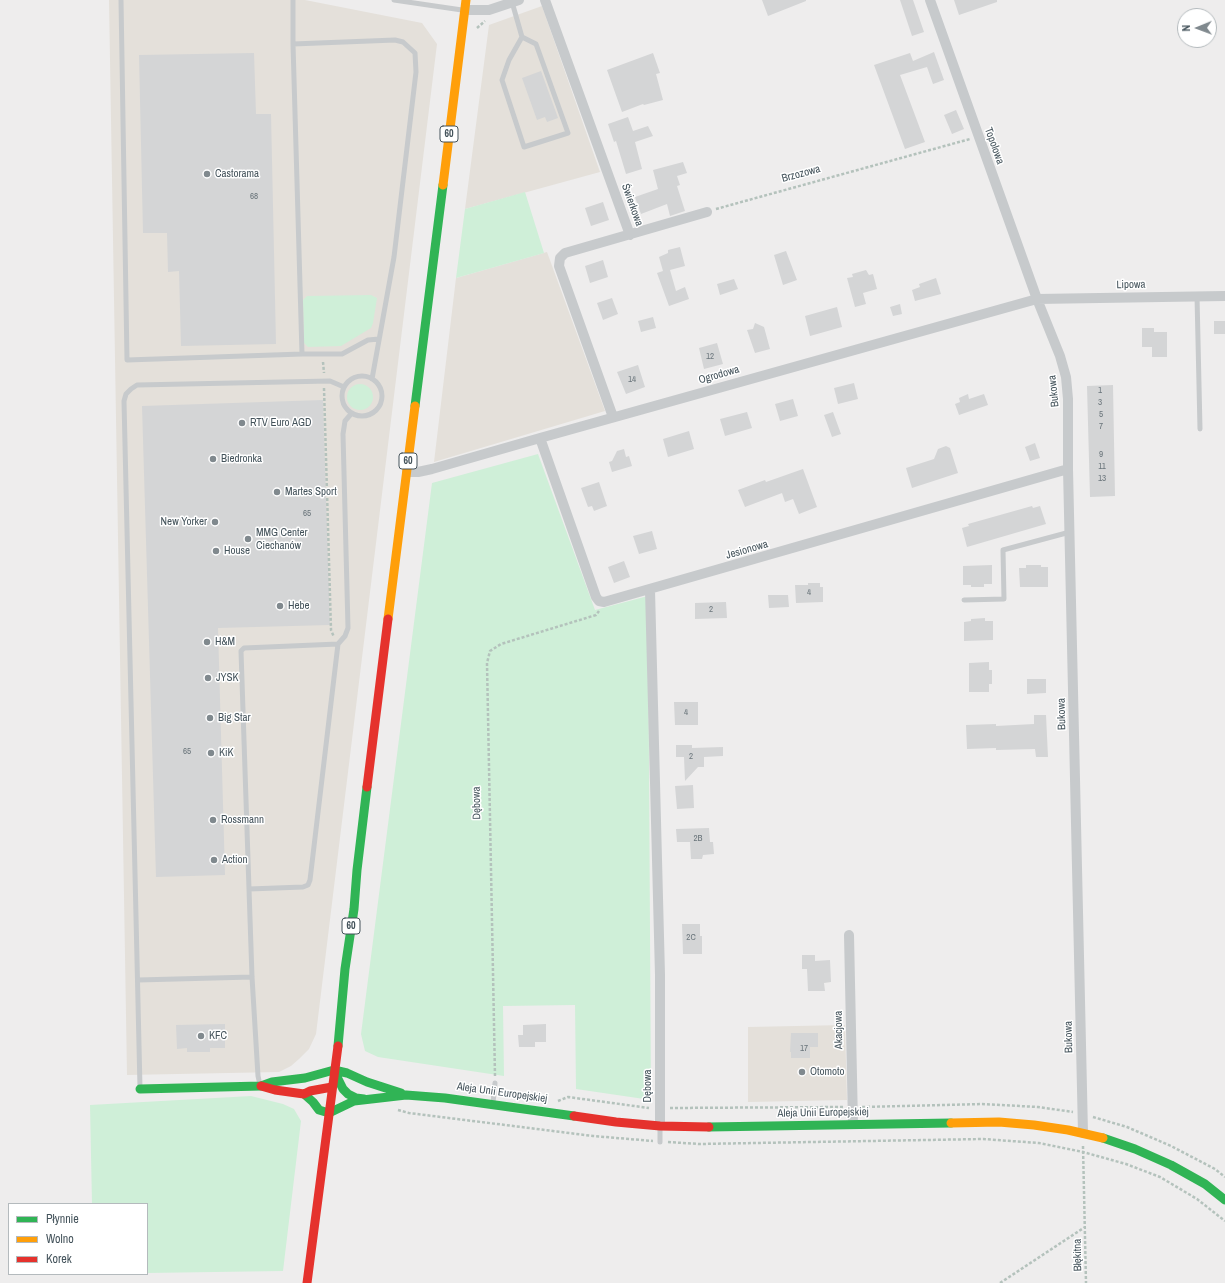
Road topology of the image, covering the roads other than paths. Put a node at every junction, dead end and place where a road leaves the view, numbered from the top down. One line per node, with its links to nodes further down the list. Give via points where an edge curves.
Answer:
1 (121, 0): 16 (lane, via 127,360)
2 (293, 0): 9 (lane)
3 (394, 0): 7 (lane)
4 (545, 0): 11 (street, Świerkowa)
5 (930, 0): 14 (street, Topolowa)
6 (516, 1): 7 (street, via 489,10); 8 (lane)
7 (465, 5): 24 (main road, 60)
8 (522, 37): 8 (lane, via 509,60 502,80 524,147 568,133 536,44)
9 (293, 44): 15 (lane, via 395,40 403,42 415,53 416,72 394,257); 16 (lane)
10 (707, 212): 11 (street)
11 (630, 235): 20 (street, Świerkowa, via 565,253 560,258 559,266)
12 (1197, 296): 13 (street, Lipowa); 14 (street, Lipowa); 21 (lane)
13 (1225, 296)
14 (1037, 299): 20 (street, Ogrodowa); 23 (street, Bukowa, via 1066,377)
15 (379, 339): 16 (lane, via 368,340 342,354); 17 (lane)
16 (302, 354)
17 (372, 379): 18 (lane, via 356,377 349,380); 19 (lane, via 381,391 379,407 374,413 366,416)
18 (344, 387): 19 (lane, via 344,406); 32 (lane, via 330,381 137,385 126,394 124,401)
19 (351, 414): 28 (lane, via 345,421 343,434 348,628)
20 (613, 417): 22 (street, Ogrodowa)
21 (1200, 429)
22 (540, 438): 24 (street, Ogrodowa, via 432,469); 26 (street, Jesionowa, via 596,597 604,602)
23 (1068, 469): 25 (street, Bukowa); 26 (street, Jesionowa)
24 (407, 472): 33 (main road, 60)
25 (1070, 532): 27 (lane, via 1003,550 1004,599); 45 (street, Bukowa)
26 (650, 590): 44 (street, Dębowa, via 660,975)
27 (964, 600)
28 (338, 644): 29 (lane, via 310,880 308,885 303,887); 29 (lane, via 244,648 241,651)
29 (249, 889): 31 (lane)
30 (849, 935): 43 (street, Akacjowa)
31 (252, 977): 32 (lane); 35 (lane, via 258,1076)
32 (138, 980): 37 (lane)
33 (334, 1070): 35 (main road); 36 (main road, 60); 39 (main road, Aleja Unii Europejskiej); 40 (main road, Aleja Unii Europejskiej, via 348,1094)
34 (495, 1083): 41 (lane)
35 (261, 1086): 37 (main road); 38 (main road)
36 (332, 1087): 38 (main road); 42 (main road, 60)
37 (140, 1089)
38 (304, 1094): 42 (main road, via 319,1110)
39 (406, 1095): 40 (main road, Aleja Unii Europejskiej); 41 (main road, Aleja Unii Europejskiej)
40 (364, 1099): 42 (main road, Aleja Unii Europejskiej)
41 (493, 1104): 44 (main road, Aleja Unii Europejskiej)
42 (329, 1113): 48 (main road, 60)
43 (853, 1124): 44 (main road, Aleja Unii Europejskiej); 45 (main road, Aleja Unii Europejskiej, via 999,1122)
44 (660, 1126): 46 (lane)
45 (1083, 1133): 47 (main road, Aleja Unii Europejskiej, via 1109,1139 1171,1165 1205,1184)
46 (660, 1142)
47 (1225, 1200)
48 (307, 1283)

